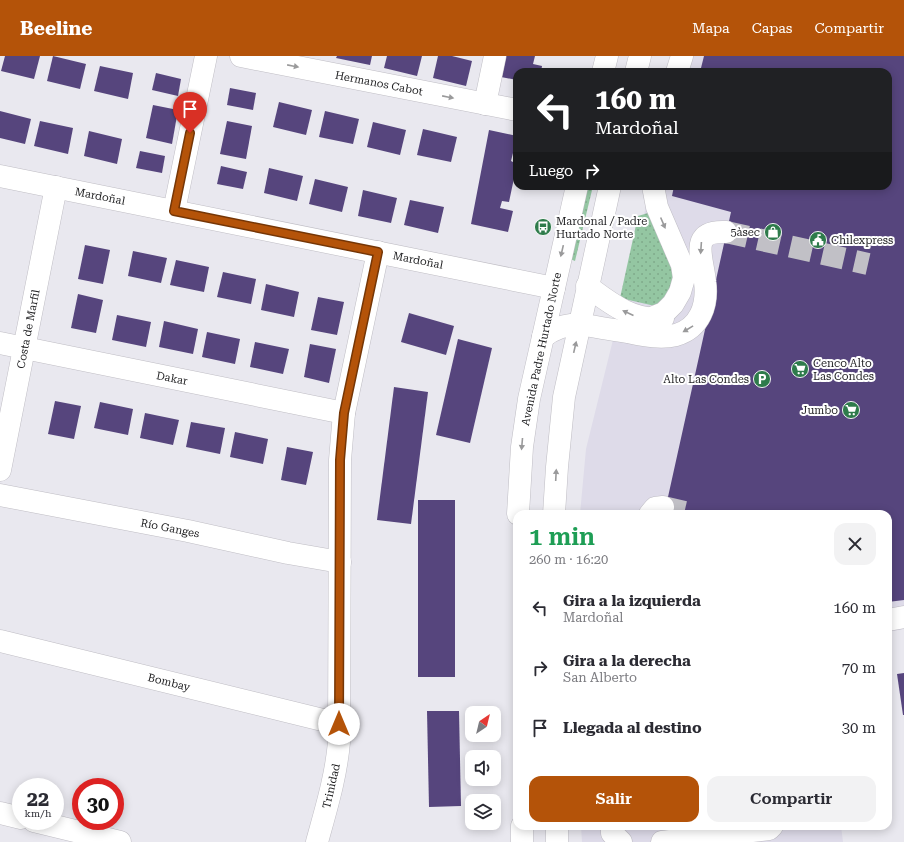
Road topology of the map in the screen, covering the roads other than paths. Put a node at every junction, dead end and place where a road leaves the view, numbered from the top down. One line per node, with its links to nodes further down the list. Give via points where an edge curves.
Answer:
1 (206, 56): 17 (street)
2 (241, 56): 10 (street, Hermanos Cabot, one-way to 10)
3 (495, 56): 10 (street)
4 (607, 56): 7 (street)
5 (640, 56): 8 (street)
6 (682, 56): 9 (street)
7 (604, 68)
8 (637, 68)
9 (678, 68)
10 (485, 104): 11 (street, Hermanos Cabot)
11 (513, 109)
12 (0, 176): 13 (street, Mardoñal)
13 (56, 187): 17 (street, Mardoñal); 27 (street, Costa de Marfil)
14 (577, 190): 22 (street, Avenida Padre Hurtado Norte, one-way to 22)
15 (609, 190): 21 (street)
16 (654, 190): 23 (street, one-way to 23, via 657,207 682,265 684,278 680,292 672,304 664,313)
17 (174, 211): 19 (street, Mardoñal)
18 (726, 232): 20 (street, one-way to 20, via 708,235 700,244)
19 (378, 252): 22 (street, Mardoñal); 28 (street, Trinidad)
20 (706, 283): 23 (street, via 702,294 685,312); 24 (street, one-way to 24, via 704,308 695,324 683,332 670,336 651,336)
21 (587, 286): 23 (street, one-way to 21, via 625,312); 24 (street)
22 (554, 288): 25 (street, Avenida Padre Hurtado Norte)
23 (649, 319)
24 (580, 324): 25 (street, via 560,327); 32 (street, one-way to 24, via 564,397)
25 (542, 337): 31 (street, Avenida Padre Hurtado Norte, one-way to 31, via 523,432)
26 (0, 344): 27 (street, Dakar)
27 (24, 348): 28 (street, Dakar); 29 (street, Costa de Marfil)
28 (344, 413): 33 (street, Trinidad, via 340,460)
29 (0, 470)
30 (0, 495): 33 (street, Río Ganges)
31 (518, 510)
32 (554, 510)
33 (340, 562): 37 (street, Trinidad)
34 (904, 617): 35 (street)
35 (892, 619)
36 (0, 641): 37 (street, Bombay)
37 (339, 724): 46 (street, Trinidad, via 338,761)
38 (0, 813): 39 (street)
39 (12, 816)
40 (64, 828): 45 (street)
41 (522, 830): 47 (street)
42 (557, 830): 48 (street)
43 (612, 830): 49 (street)
44 (761, 830): 50 (street)
45 (120, 842)
46 (317, 842)
47 (522, 842)
48 (557, 842)
49 (620, 842)
50 (662, 842)

